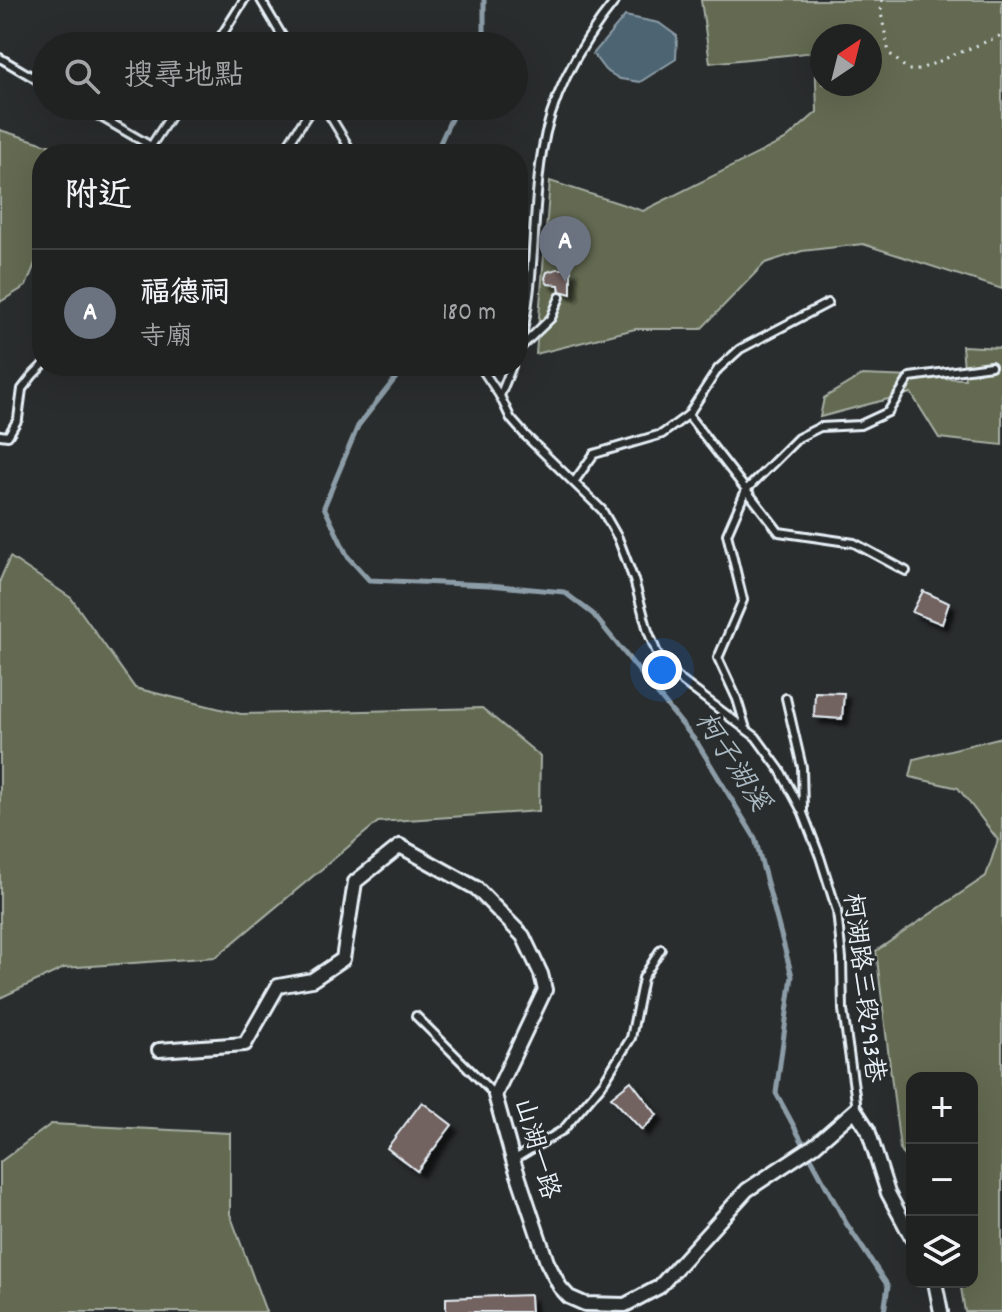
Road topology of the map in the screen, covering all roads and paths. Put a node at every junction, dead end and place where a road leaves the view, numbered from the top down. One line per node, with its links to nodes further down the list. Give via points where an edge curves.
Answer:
1 (244, 0): 5 (lane)
2 (261, 0): 6 (lane)
3 (616, 0): 20 (lane, via 579,54 553,106 542,151)
4 (882, 0): 7 (path, via 889,53 908,70)
5 (224, 32)
6 (280, 32)
7 (1002, 35)
8 (0, 58): 9 (lane)
9 (32, 77)
10 (106, 120): 14 (lane)
11 (168, 120): 15 (lane)
12 (304, 120): 16 (lane)
13 (332, 120): 17 (lane)
14 (148, 144)
15 (152, 144)
16 (288, 144)
17 (347, 144)
18 (560, 297): 21 (lane, via 551,318)
19 (828, 303): 27 (lane, via 740,349 718,369)
20 (528, 305)
21 (528, 340)
22 (991, 366): 30 (lane, via 910,377 888,412 860,425 820,427 798,438)
23 (32, 376): 28 (lane, via 22,389 18,419 8,436)
24 (486, 376): 26 (lane, 柯湖路三段293巷)
25 (508, 376): 26 (lane)
26 (500, 396): 29 (lane, 柯湖路三段293巷, via 511,419)
27 (688, 415): 29 (lane, via 662,434 594,454); 30 (lane)
28 (0, 435)
29 (574, 482): 33 (lane, 柯湖路三段293巷, via 602,510 618,538 659,658)
30 (746, 490): 31 (lane, via 779,532 854,543); 33 (lane, via 727,534 743,600 718,658)
31 (906, 571)
32 (786, 698): 34 (lane, via 802,767)
33 (746, 729): 34 (lane, 柯湖路三段293巷, via 780,770)
34 (803, 813): 39 (lane, 柯湖路三段293巷, via 837,911)
35 (661, 949): 40 (lane, via 643,978 631,1038 603,1083 563,1130)
36 (416, 1016): 38 (lane)
37 (159, 1050): 38 (street, 山湖一路, via 245,1044 278,986 312,980 343,959 355,882 400,846 476,888 523,936 541,974 545,990)
38 (495, 1095): 40 (street, 山湖一路)
39 (855, 1110): 40 (street, 山湖一路, via 815,1145 747,1190 659,1287 625,1305 585,1304 560,1287); 41 (street)
40 (513, 1160)
41 (906, 1227)
42 (936, 1288): 43 (street)
43 (941, 1312)

